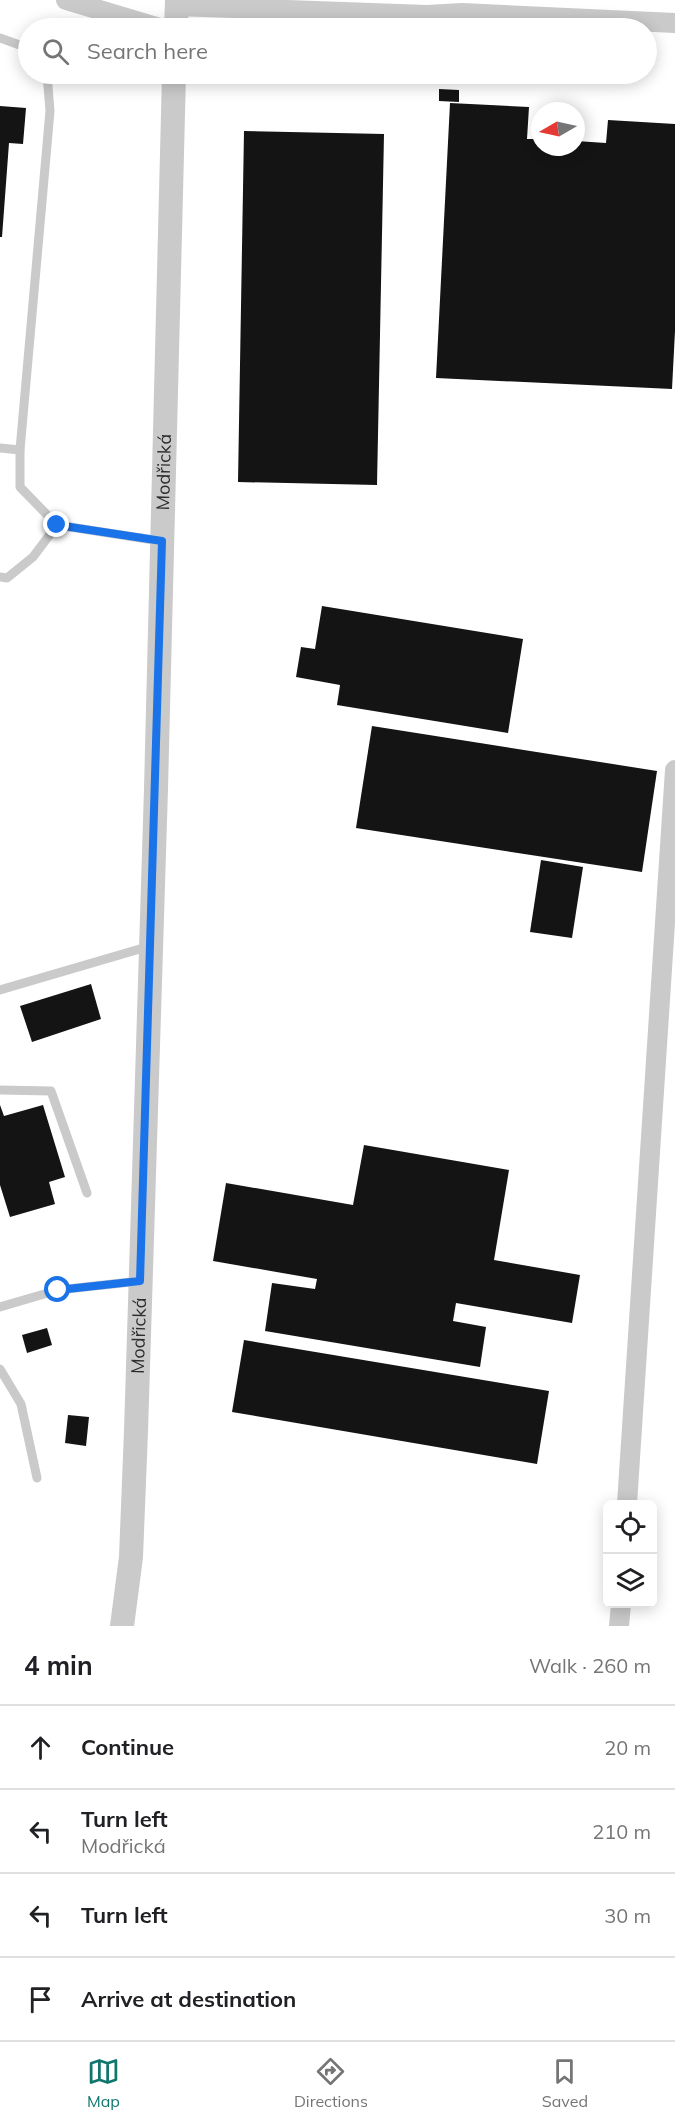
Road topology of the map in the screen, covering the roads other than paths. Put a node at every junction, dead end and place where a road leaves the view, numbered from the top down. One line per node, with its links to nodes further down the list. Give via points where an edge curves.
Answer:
1 (66, 0): 3 (street)
2 (176, 11): 4 (street, via 462,13)
3 (126, 18)
4 (568, 18)
5 (657, 22): 6 (street)
6 (675, 23)
7 (0, 38): 8 (lane)
8 (18, 44)
9 (48, 84): 12 (lane, via 50,111)
10 (174, 84): 14 (street, Modřická)
11 (0, 448): 12 (lane)
12 (20, 450): 13 (lane, via 20,487)
13 (57, 525): 14 (lane); 15 (lane, via 33,557 7,578)
14 (162, 541): 17 (street, Modřická)
15 (0, 577)
16 (675, 770): 25 (street)
17 (151, 946): 18 (lane); 21 (street, Modřická)
18 (0, 990)
19 (0, 1090): 20 (lane, via 51,1091)
20 (87, 1193)
21 (140, 1281): 22 (lane, via 58,1290); 27 (street, Modřická, via 131,1557)
22 (0, 1307)
23 (0, 1369): 24 (lane, via 21,1404)
24 (37, 1478)
25 (627, 1500)
26 (621, 1608): 28 (street)
27 (122, 1626)
28 (619, 1626)

